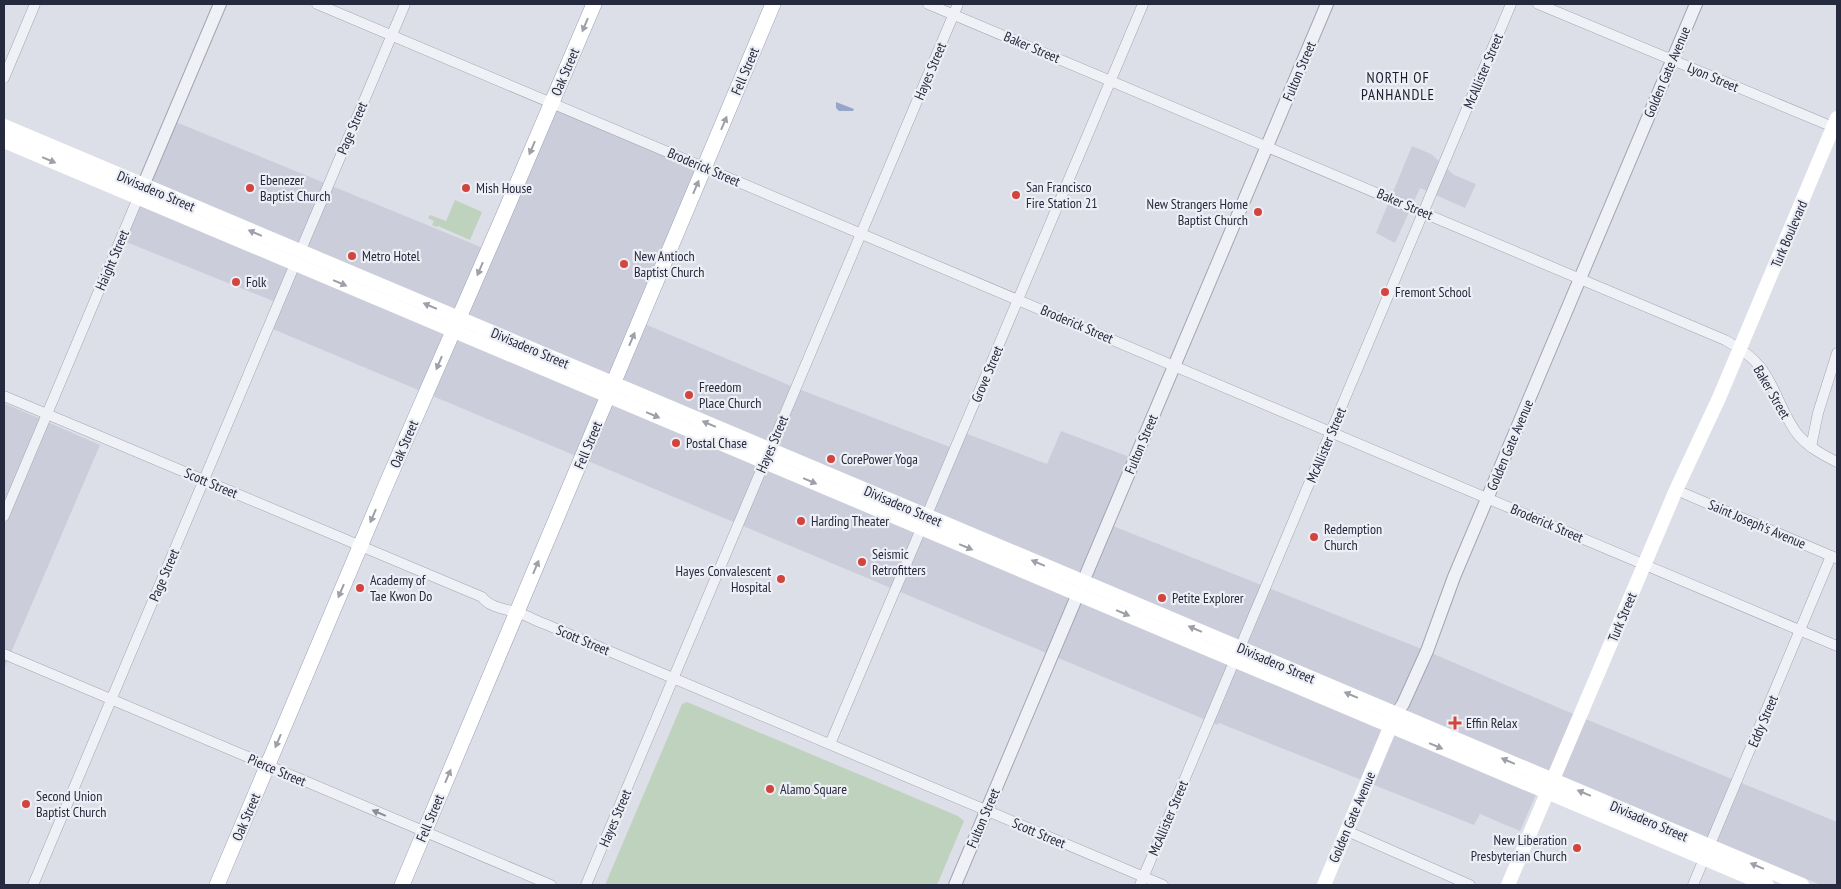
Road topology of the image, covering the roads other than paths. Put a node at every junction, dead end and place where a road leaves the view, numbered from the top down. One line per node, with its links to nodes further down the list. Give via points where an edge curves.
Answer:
1 (35, 4): 17 (street)
2 (220, 4): 25 (street, Haight Street)
3 (317, 4): 15 (street, Broderick Street)
4 (405, 4): 15 (street, Page Street)
5 (594, 4): 19 (main road, Oak Street, one-way to 19)
6 (773, 4): 24 (main road, Fell Street, one-way to 6)
7 (928, 4): 14 (street, Baker Street)
8 (958, 4): 14 (street, Hayes Street)
9 (1143, 4): 18 (street, Grove Street)
10 (1327, 4): 23 (street, Fulton Street)
11 (1511, 4): 26 (street, McAllister Street)
12 (1538, 4): 16 (street, Lyon Street)
13 (1696, 4): 16 (street, Golden Gate Avenue)
14 (954, 15): 18 (street, Baker Street); 27 (street, Hayes Street)
15 (392, 35): 19 (street, Broderick Street); 28 (street, Page Street)
16 (1672, 60): 20 (street, Lyon Street); 29 (street, Golden Gate Avenue)
17 (4, 78)
18 (1111, 80): 23 (street, Baker Street); 30 (street, Grove Street)
19 (551, 103): 24 (street, Broderick Street); 31 (main road, Oak Street, one-way to 31)
20 (1835, 123): 32 (main road, Turk Boulevard)
21 (4, 126): 25 (main road, Divisadero Street)
22 (4, 141): 25 (main road, Divisadero Street, one-way to 25)
23 (1267, 146): 26 (street, Baker Street); 34 (street, Fulton Street)
24 (705, 168): 27 (street, Broderick Street); 35 (main road, Fell Street, one-way to 24)
25 (141, 192): 28 (main road, Divisadero Street); 37 (street, Haight Street)
26 (1424, 212): 29 (street, Baker Street); 38 (street, McAllister Street)
27 (861, 234): 30 (street, Broderick Street); 40 (street, Hayes Street)
28 (298, 258): 31 (main road, Divisadero Street); 42 (street, Page Street)
29 (1580, 278): 32 (street, Baker Street, via 1725,340); 44 (street, Golden Gate Avenue)
30 (1018, 300): 34 (street, Broderick Street); 46 (street, Grove Street)
31 (456, 324): 35 (main road, Divisadero Street); 47 (main road, Oak Street, one-way to 47)
32 (1740, 350): 39 (street, Baker Street, via 1762,369 1788,420); 43 (main road, Turk Street)
33 (1837, 353): 39 (street, via 1818,412)
34 (1174, 365): 38 (street, Broderick Street); 50 (street, Fulton Street)
35 (611, 390): 40 (main road, Divisadero Street); 51 (main road, Fell Street, one-way to 35)
36 (4, 396): 37 (street, Scott Street)
37 (47, 414): 42 (street, Scott Street); 45 (street, Haight Street)
38 (1331, 432): 44 (street, Broderick Street); 55 (street, McAllister Street)
39 (1811, 447): 41 (street, Baker Street)
40 (767, 456): 46 (main road, Divisadero Street); 56 (street, Hayes Street)
41 (1837, 462)
42 (204, 480): 47 (street, Scott Street); 57 (street, Page Street)
43 (1676, 490): 48 (street, Saint Joseph's Avenue); 49 (main road, Turk Street)
44 (1487, 498): 49 (street, Broderick Street); 58 (street, Golden Gate Avenue, via 1427,651)
45 (4, 516)
46 (924, 522): 50 (main road, Divisadero Street); 59 (street, Grove Street)
47 (360, 546): 51 (street, Scott Street, via 482,597 485,602); 60 (main road, Oak Street, one-way to 60)
48 (1834, 557): 52 (street, Eddy Street)
49 (1644, 564): 52 (street, Broderick Street); 61 (main road, Turk Street)
50 (1080, 588): 55 (main road, Divisadero Street); 62 (street, Fulton Street)
51 (517, 612): 56 (street, Scott Street); 63 (main road, Fell Street, one-way to 51)
52 (1800, 630): 53 (street, Broderick Street); 65 (street, Eddy Street)
53 (1837, 646)
54 (4, 654): 57 (street, Pierce Street)
55 (1237, 654): 58 (main road, Divisadero Street); 66 (street, McAllister Street)
56 (673, 678): 59 (street, Scott Street); 71 (street, Hayes Street)
57 (111, 699): 60 (street, Pierce Street); 67 (street, Page Street)
58 (1393, 720): 61 (main road, Divisadero Street); 64 (main road, Golden Gate Avenue)
59 (830, 744): 62 (street, Scott Street)
60 (267, 766): 63 (street, Pierce Street, one-way to 60); 68 (main road, Oak Street)
61 (1550, 786): 65 (main road, Divisadero Street); 76 (main road, Turk Street)
62 (986, 811): 66 (street, Scott Street); 72 (street, Fulton Street)
63 (424, 832): 69 (main road, Fell Street); 70 (street, Pierce Street)
64 (1346, 832): 74 (main road, Golden Gate Avenue); 75 (street)
65 (1707, 853): 77 (street, Eddy Street); 78 (main road, Divisadero Street); 79 (main road, Divisadero Street, one-way to 65)
66 (1142, 881): 73 (street, Scott Street)
67 (33, 885)
68 (217, 885)
69 (402, 885)
70 (551, 885)
71 (586, 885)
72 (955, 885)
73 (1163, 885)
74 (1324, 885)
75 (1470, 885)
76 (1508, 885)
77 (1693, 885)
78 (1767, 885)
79 (1802, 885)

